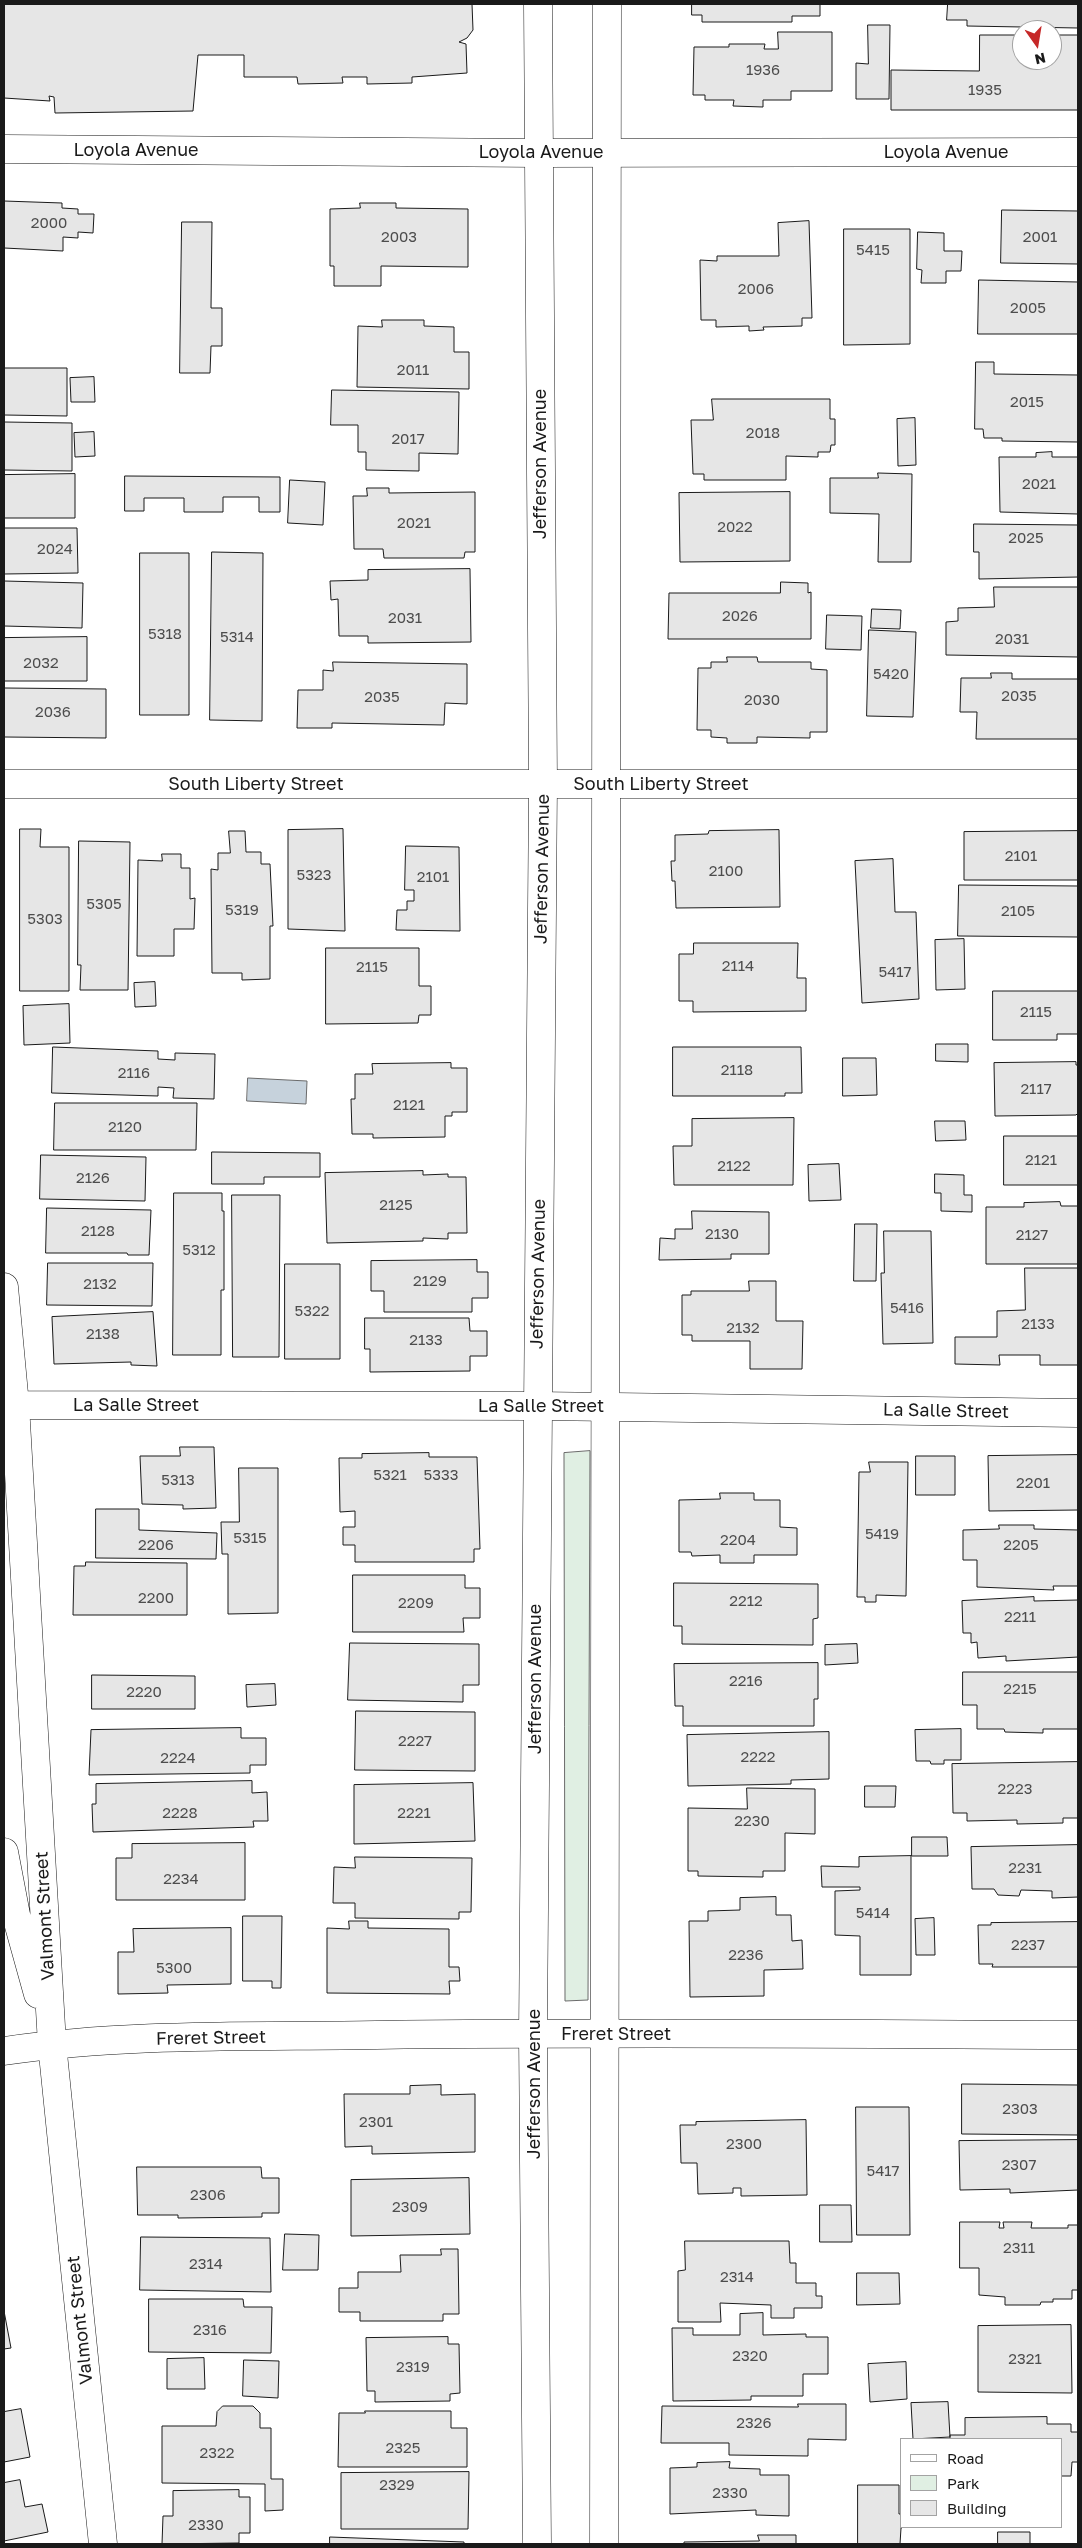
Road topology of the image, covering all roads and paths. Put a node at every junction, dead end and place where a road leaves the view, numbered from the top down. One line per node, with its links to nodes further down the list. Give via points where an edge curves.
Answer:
1 (538, 4): 5 (street, Jefferson Avenue)
2 (607, 4): 6 (street)
3 (4, 149): 5 (street, Loyola Avenue)
4 (1078, 152): 6 (street, Loyola Avenue)
5 (538, 153): 6 (street, Loyola Avenue); 8 (street, Jefferson Avenue)
6 (606, 153): 9 (street)
7 (4, 784): 8 (street, South Liberty Street)
8 (543, 784): 9 (street, South Liberty Street); 13 (street, Jefferson Avenue)
9 (606, 784): 10 (street, South Liberty Street); 14 (street)
10 (1078, 784)
11 (4, 1287): 12 (street, Valmont Street)
12 (9, 1406): 13 (street, La Salle Street); 20 (street, Valmont Street)
13 (537, 1406): 14 (street, La Salle Street); 17 (street, Jefferson Avenue)
14 (605, 1407): 15 (street, La Salle Street); 18 (street)
15 (1078, 1412)
16 (4, 1852): 20 (street, via 16,1915)
17 (533, 2034): 18 (street, Freret Street); 20 (street, Freret Street, via 119,2039); 23 (street, Jefferson Avenue)
18 (605, 2034): 19 (street, Freret Street); 24 (street)
19 (1078, 2034)
20 (52, 2044): 21 (street, Freret Street); 22 (street, Valmont Street)
21 (4, 2051)
22 (102, 2544)
23 (537, 2544)
24 (604, 2544)

